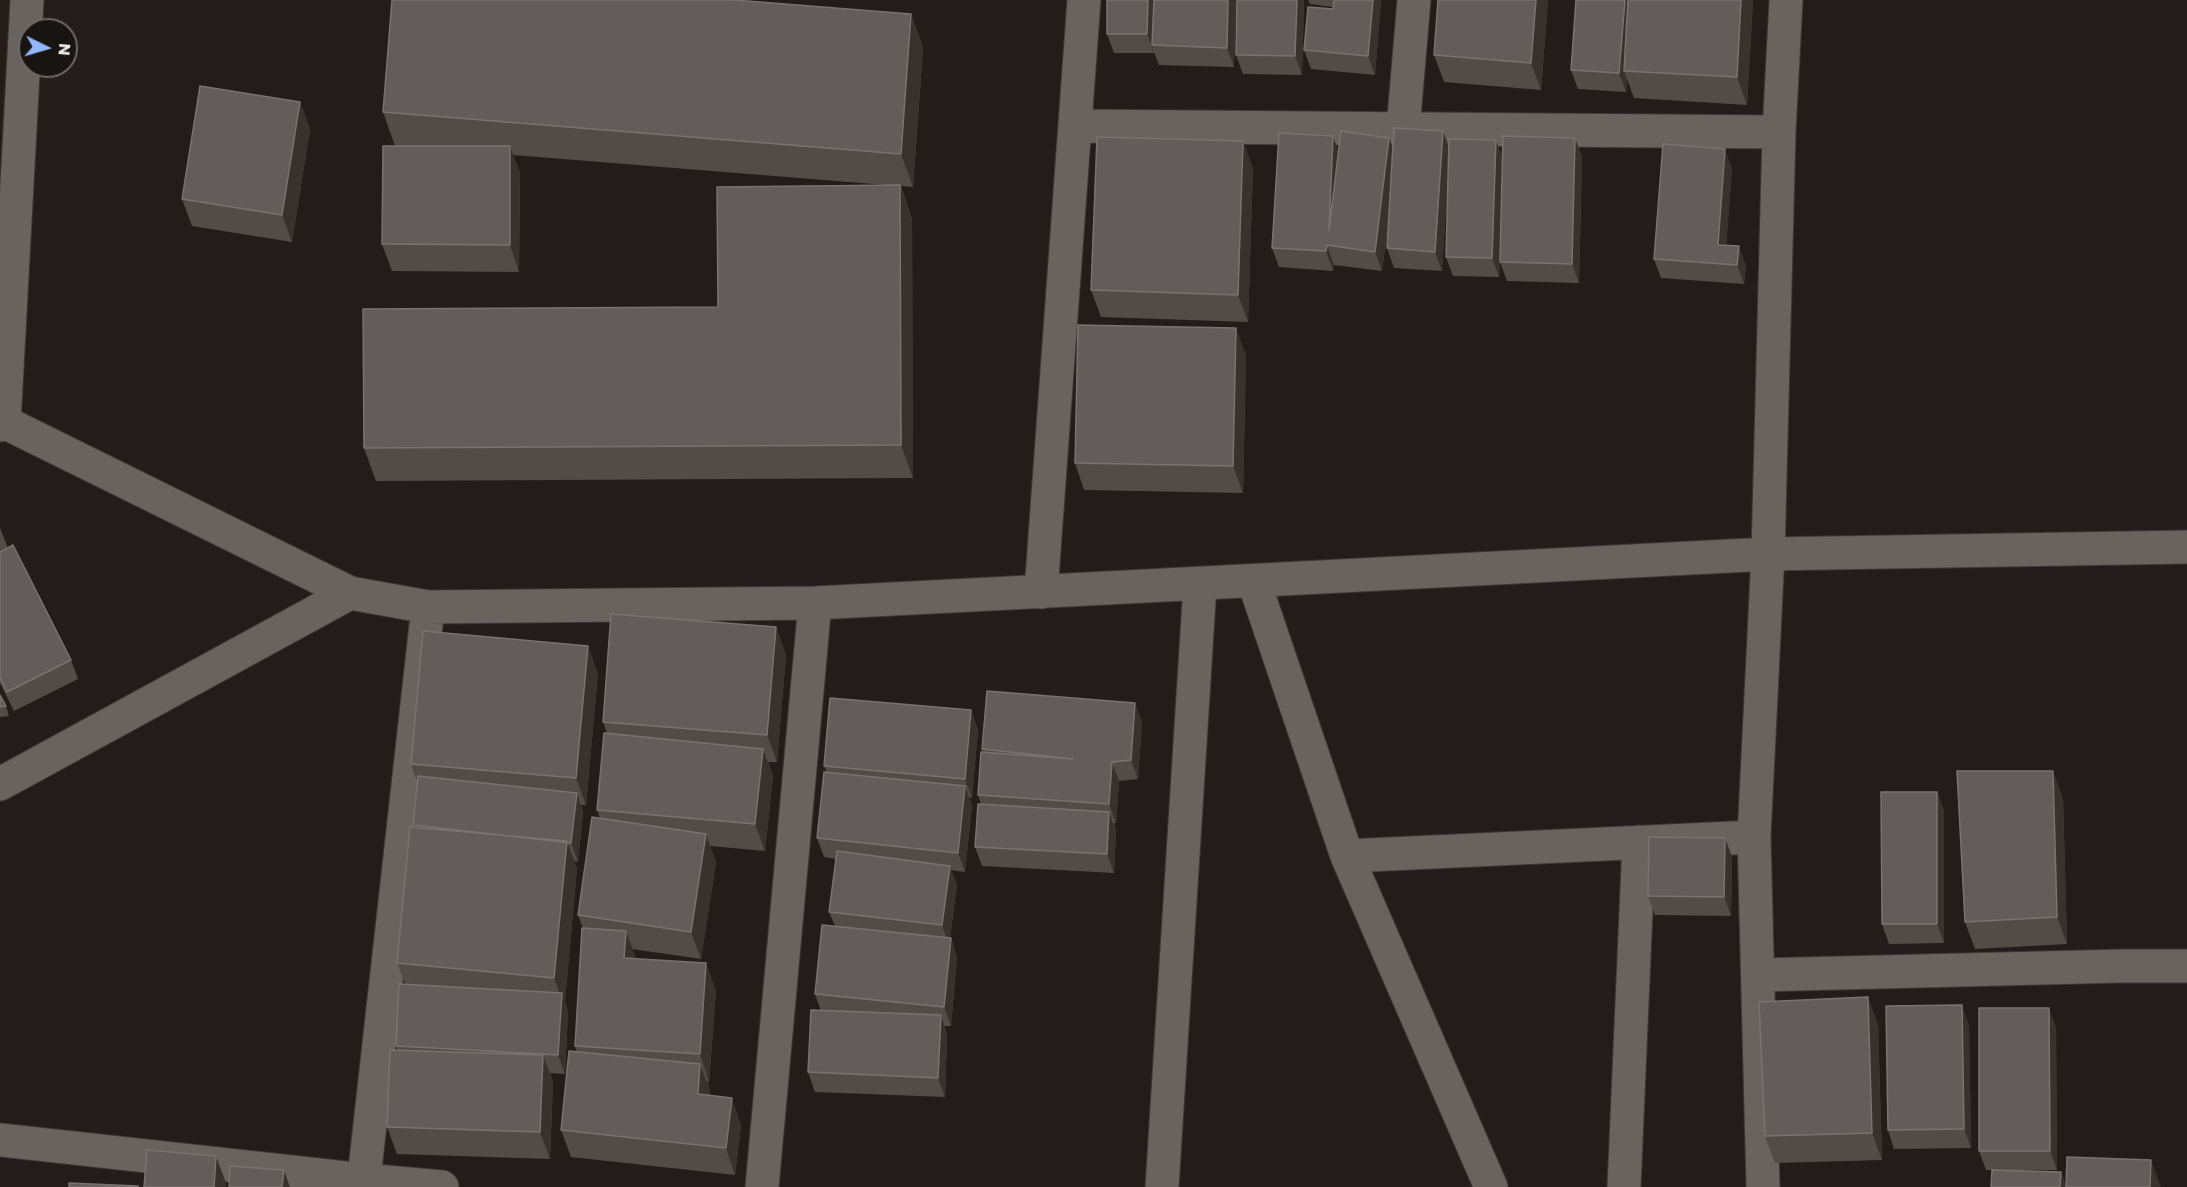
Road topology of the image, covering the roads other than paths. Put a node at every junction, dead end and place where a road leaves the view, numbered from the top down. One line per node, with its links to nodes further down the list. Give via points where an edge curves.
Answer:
1 (27, 0): 8 (street)
2 (1084, 0): 5 (street)
3 (1414, 0): 6 (street)
4 (1786, 0): 7 (street)
5 (1075, 126): 6 (street); 13 (street)
6 (1403, 129): 7 (street)
7 (1779, 132): 10 (street)
8 (1, 423): 14 (street)
9 (2187, 547): 10 (street)
10 (1768, 554): 11 (street); 18 (street)
11 (1254, 582): 12 (street); 20 (street)
12 (1200, 585): 13 (street); 27 (street)
13 (1041, 592): 15 (street)
14 (350, 593): 16 (street); 17 (street)
15 (815, 603): 16 (street); 26 (street)
16 (428, 607): 24 (street)
17 (0, 784)
18 (1754, 837): 19 (street); 22 (street)
19 (1639, 842): 20 (street); 29 (street)
20 (1347, 856): 28 (street)
21 (2187, 966): 22 (street)
22 (1758, 975): 30 (street)
23 (0, 1140): 24 (street)
24 (363, 1184): 25 (street)
25 (442, 1187)
26 (762, 1187)
27 (1162, 1187)
28 (1491, 1187)
29 (1624, 1187)
30 (1763, 1187)

